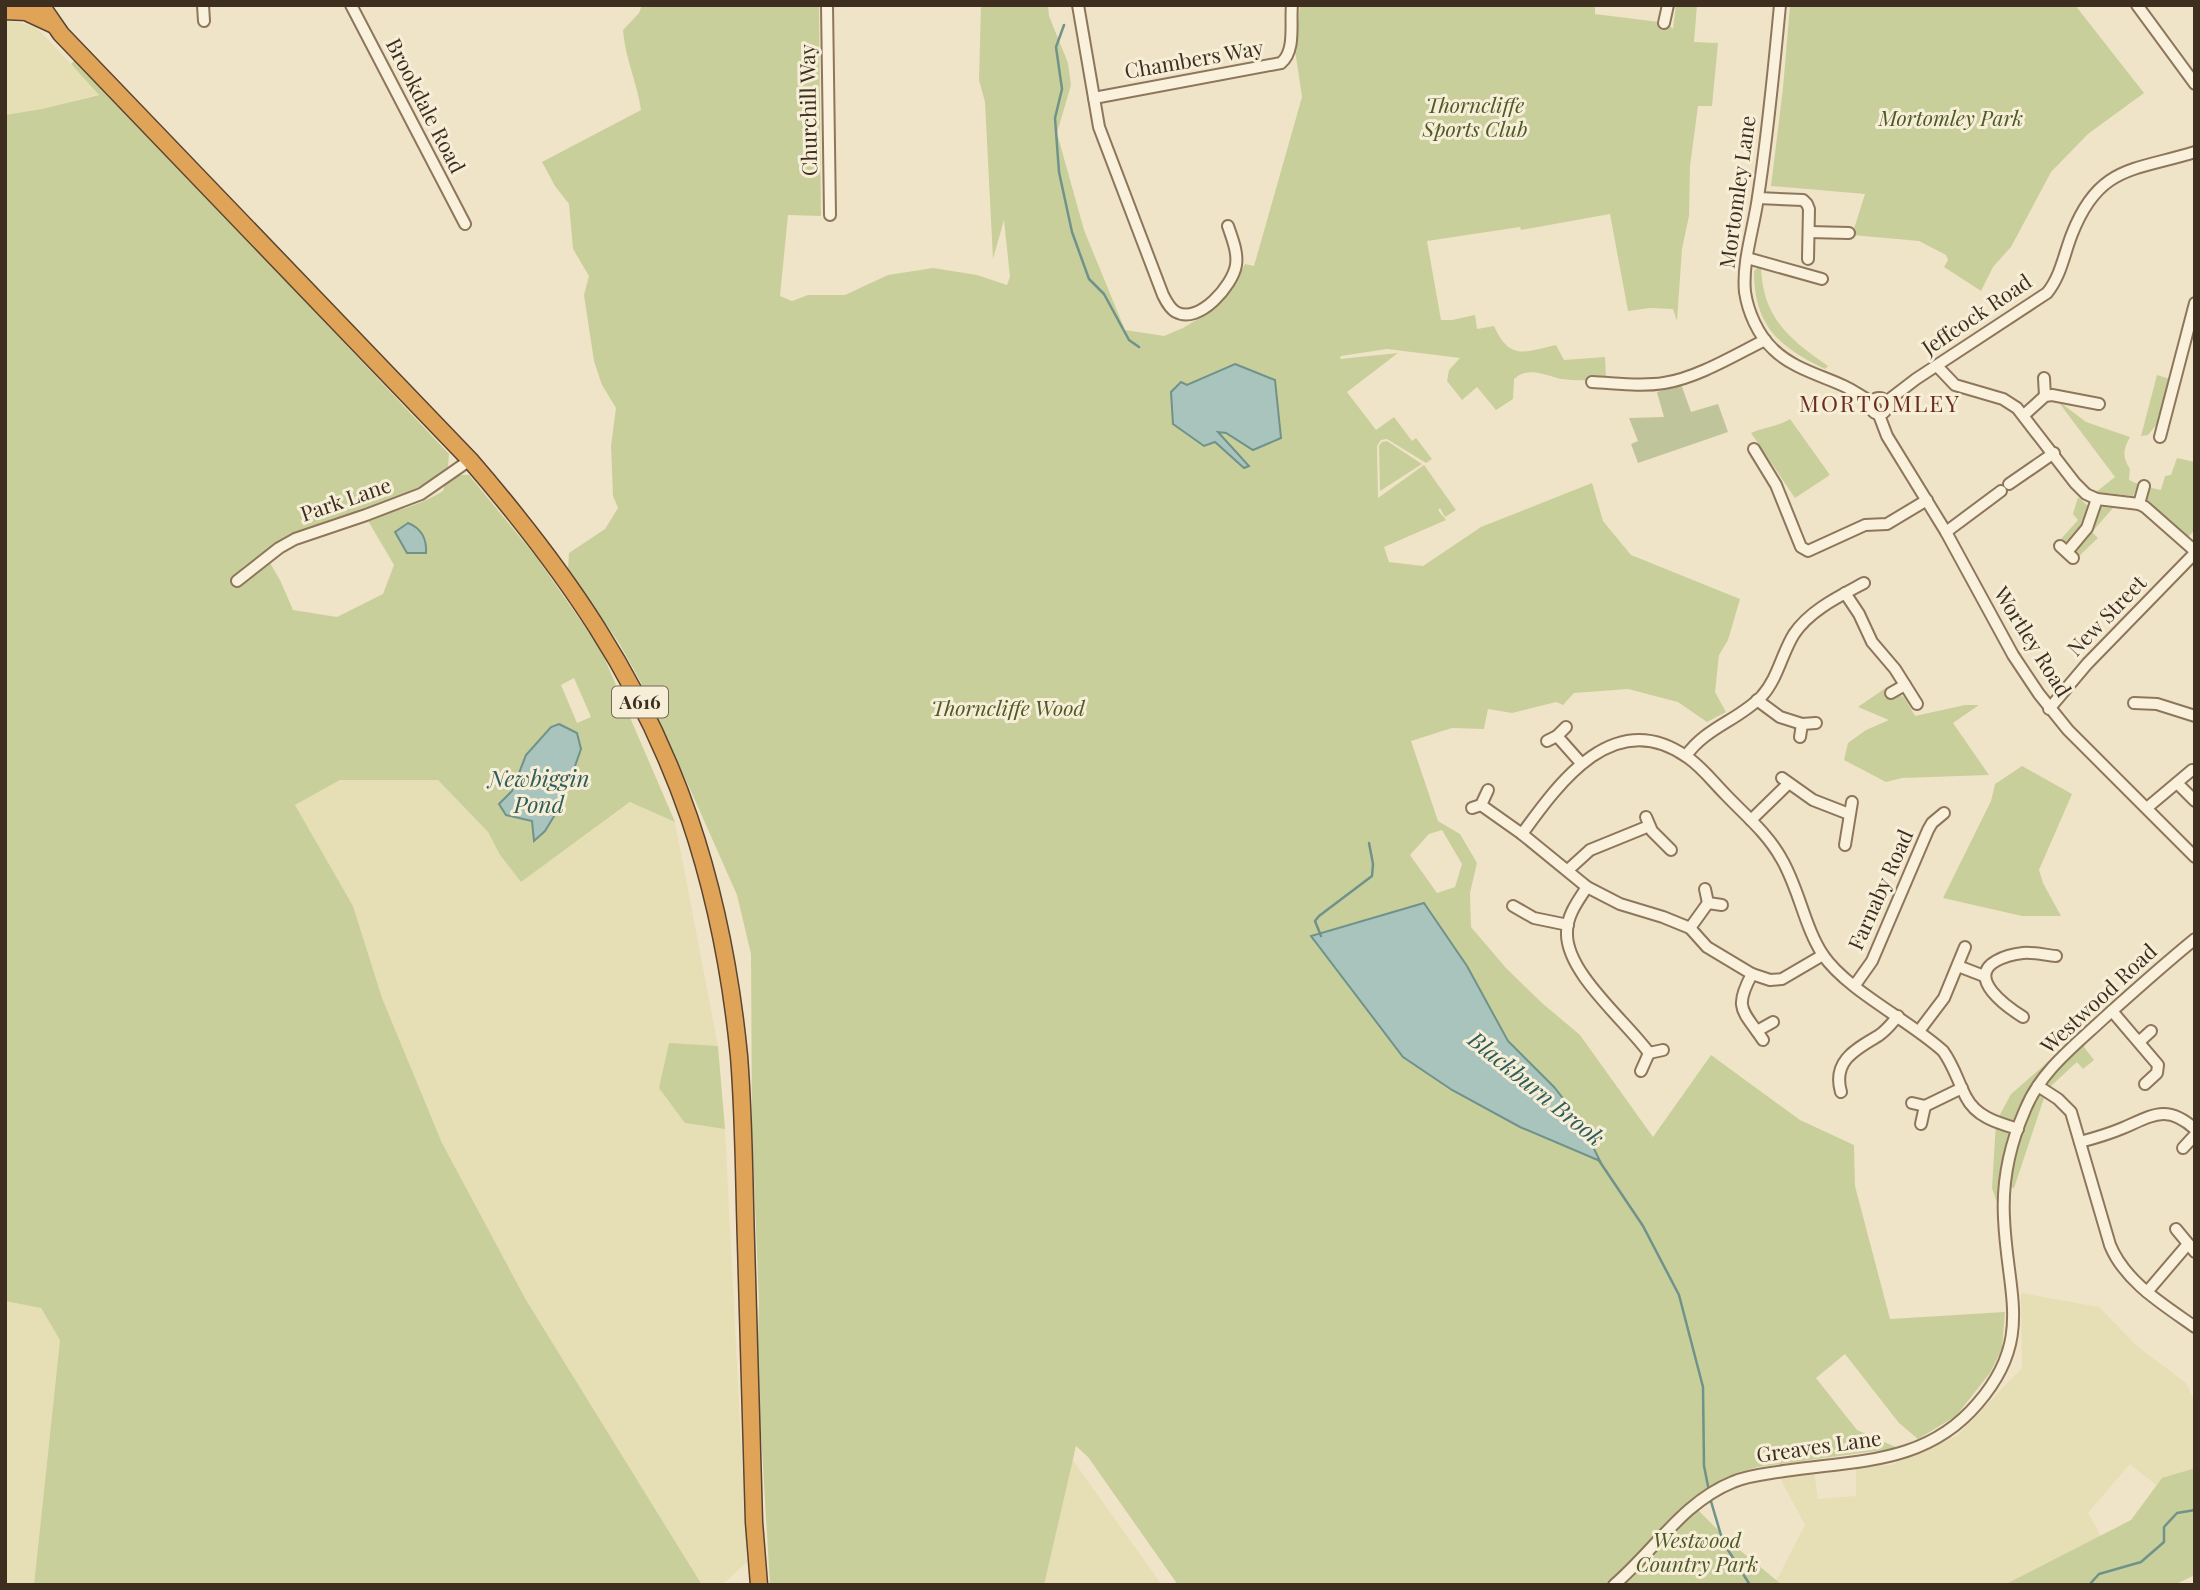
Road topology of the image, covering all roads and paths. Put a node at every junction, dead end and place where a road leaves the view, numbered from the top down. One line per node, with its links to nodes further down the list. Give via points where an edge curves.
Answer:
1 (41, 5): 13 (highway, A616)
2 (203, 5): 11 (street)
3 (351, 5): 19 (street, Brookdale Road)
4 (827, 5): 18 (street, Churchill Way)
5 (1078, 5): 15 (street)
6 (1292, 5): 15 (street, Chambers Way, via 1290,51 1281,63)
7 (1668, 5): 12 (street)
8 (1780, 5): 17 (street, Mortomley Lane)
9 (2137, 5): 14 (street)
10 (14, 9): 13 (highway, A616)
11 (204, 21)
12 (1664, 23)
13 (54, 26): 40 (highway, A616)
14 (2195, 84)
15 (1094, 98): 20 (street, via 1099,127 1163,295 1178,314 1189,315 1203,308 1230,279 1237,257)
16 (2195, 152): 28 (street, Jeffcock Road, via 2129,170 2099,189 2082,214 2047,293)
17 (1758, 198): 21 (street, via 1803,200 1809,209); 23 (street, Mortomley Lane)
18 (830, 215)
19 (465, 224)
20 (1228, 226)
21 (1809, 232): 22 (street); 24 (street)
22 (1849, 233)
23 (1747, 258): 25 (street); 27 (street, Mortomley Lane, via 1746,294)
24 (1808, 259)
25 (1822, 279)
26 (2195, 303): 37 (street)
27 (1765, 341): 30 (street, via 1672,382); 32 (street, Mortomley Lane, via 1791,362)
28 (1937, 366): 33 (street, Jeffcock Road); 36 (street, via 1955,385 2003,400)
29 (2043, 377): 31 (street)
30 (1592, 382)
31 (2045, 396): 34 (street); 36 (street)
32 (1872, 402): 33 (street, via 1879,398); 35 (street, via 1872,412)
33 (1886, 402): 35 (street, via 1886,411)
34 (2099, 404)
35 (1879, 415): 43 (street, Wortley Road, via 1886,436)
36 (2024, 415): 38 (street)
37 (2160, 437)
38 (2054, 453): 42 (street, via 2081,489); 45 (street)
39 (1754, 455): 43 (street, via 1776,485 1801,547 1808,551 1865,525 1887,524)
40 (470, 460): 48 (street, Park Lane, via 421,494 295,539); 122 (highway, A616, via 554,563 601,632 665,758 706,878 722,942 739,1057)
41 (2144, 486): 44 (street)
42 (2098, 499): 44 (street); 46 (street, via 2087,528)
43 (1927, 500): 45 (street, Wortley Road)
44 (2139, 505): 47 (street, via 2159,517)
45 (1946, 532): 56 (street, Wortley Road)
46 (2066, 552)
47 (2195, 552): 56 (street, New Street)
48 (237, 581)
49 (1864, 583): 50 (street)
50 (1845, 593): 51 (street, via 1872,642); 53 (street, via 1801,626 1769,687)
51 (1905, 685): 52 (street); 55 (street)
52 (1891, 694)
53 (1757, 700): 59 (street, via 1780,717); 62 (street, via 1699,739)
54 (2134, 703): 57 (street, via 2157,704)
55 (1917, 704)
56 (2049, 709): 69 (street, Wortley Road)
57 (2195, 716)
58 (1816, 723): 59 (street)
59 (1802, 724): 61 (street)
60 (1557, 735): 63 (street)
61 (1800, 737)
62 (1686, 756): 63 (street, via 1635,740 1609,747); 73 (street)
63 (1581, 763): 75 (street, via 1548,797)
64 (2192, 770): 65 (street)
65 (2177, 783): 67 (street); 69 (street)
66 (1488, 790): 75 (street, via 1477,806)
67 (2195, 801)
68 (1852, 802): 72 (street)
69 (2148, 807): 78 (street, Wortley Road)
70 (1924, 813): 74 (street)
71 (1944, 813): 74 (street, Farnaby Road)
72 (1849, 814): 73 (street, via 1813,800 1785,781); 76 (street)
73 (1751, 820): 89 (street, via 1782,860)
74 (1932, 823): 94 (street, Farnaby Road, via 1872,961)
75 (1522, 834): 79 (street)
76 (1845, 845)
77 (1671, 850): 79 (street, via 1647,822 1590,850)
78 (2193, 852)
79 (1567, 870): 80 (street)
80 (1587, 887): 85 (street); 86 (street, via 1620,904)
81 (1705, 889): 82 (street)
82 (1708, 903): 83 (street); 86 (street)
83 (1722, 905)
84 (1513, 906): 85 (street, via 1532,923)
85 (1567, 925): 103 (street, via 1570,950 1584,978)
86 (1690, 928): 92 (street, via 1707,947)
87 (2195, 939): 95 (street, Westwood Road)
88 (1965, 947): 91 (street)
89 (1823, 955): 92 (street, via 1782,979); 94 (street)
90 (2056, 956): 93 (street, via 2010,955 1992,964)
91 (1958, 966): 93 (street); 99 (street, via 1944,998)
92 (1752, 974): 98 (street, via 1741,1000 1744,1015 1760,1036)
93 (1984, 976): 97 (street, via 1996,996)
94 (1855, 985): 96 (street)
95 (2112, 1011): 101 (street); 108 (street, Westwood Road, via 2063,1055)
96 (1898, 1016): 99 (street); 106 (street, via 1884,1032 1855,1048)
97 (2022, 1017)
98 (1773, 1022)
99 (1919, 1031): 109 (street, via 1943,1051)
100 (2151, 1031): 101 (street)
101 (2140, 1041): 107 (street, via 2158,1065 2157,1073)
102 (1663, 1050): 103 (street)
103 (1649, 1053): 105 (street)
104 (1828, 1068): 106 (street)
105 (1641, 1071)
106 (1840, 1071): 110 (street)
107 (2145, 1084)
108 (2038, 1086): 114 (street, Westwood Road); 116 (street, via 2066,1105)
109 (1962, 1088): 112 (street); 114 (street, via 1980,1113)
110 (1841, 1092)
111 (1912, 1103): 112 (street)
112 (1925, 1106): 113 (street)
113 (1921, 1124)
114 (2018, 1129): 123 (street, Greaves Lane, via 2005,1178 2004,1210 2014,1325 2010,1350 1978,1404 1940,1436 1885,1459 1736,1480 1703,1498)
115 (2195, 1132): 116 (street, via 2172,1115 2158,1113); 117 (street)
116 (2080, 1142): 120 (street, via 2110,1247)
117 (2183, 1148)
118 (2176, 1229): 119 (street)
119 (2191, 1248): 120 (street)
120 (2147, 1292): 121 (street)
121 (2195, 1327)
122 (759, 1585)
123 (1614, 1585)

